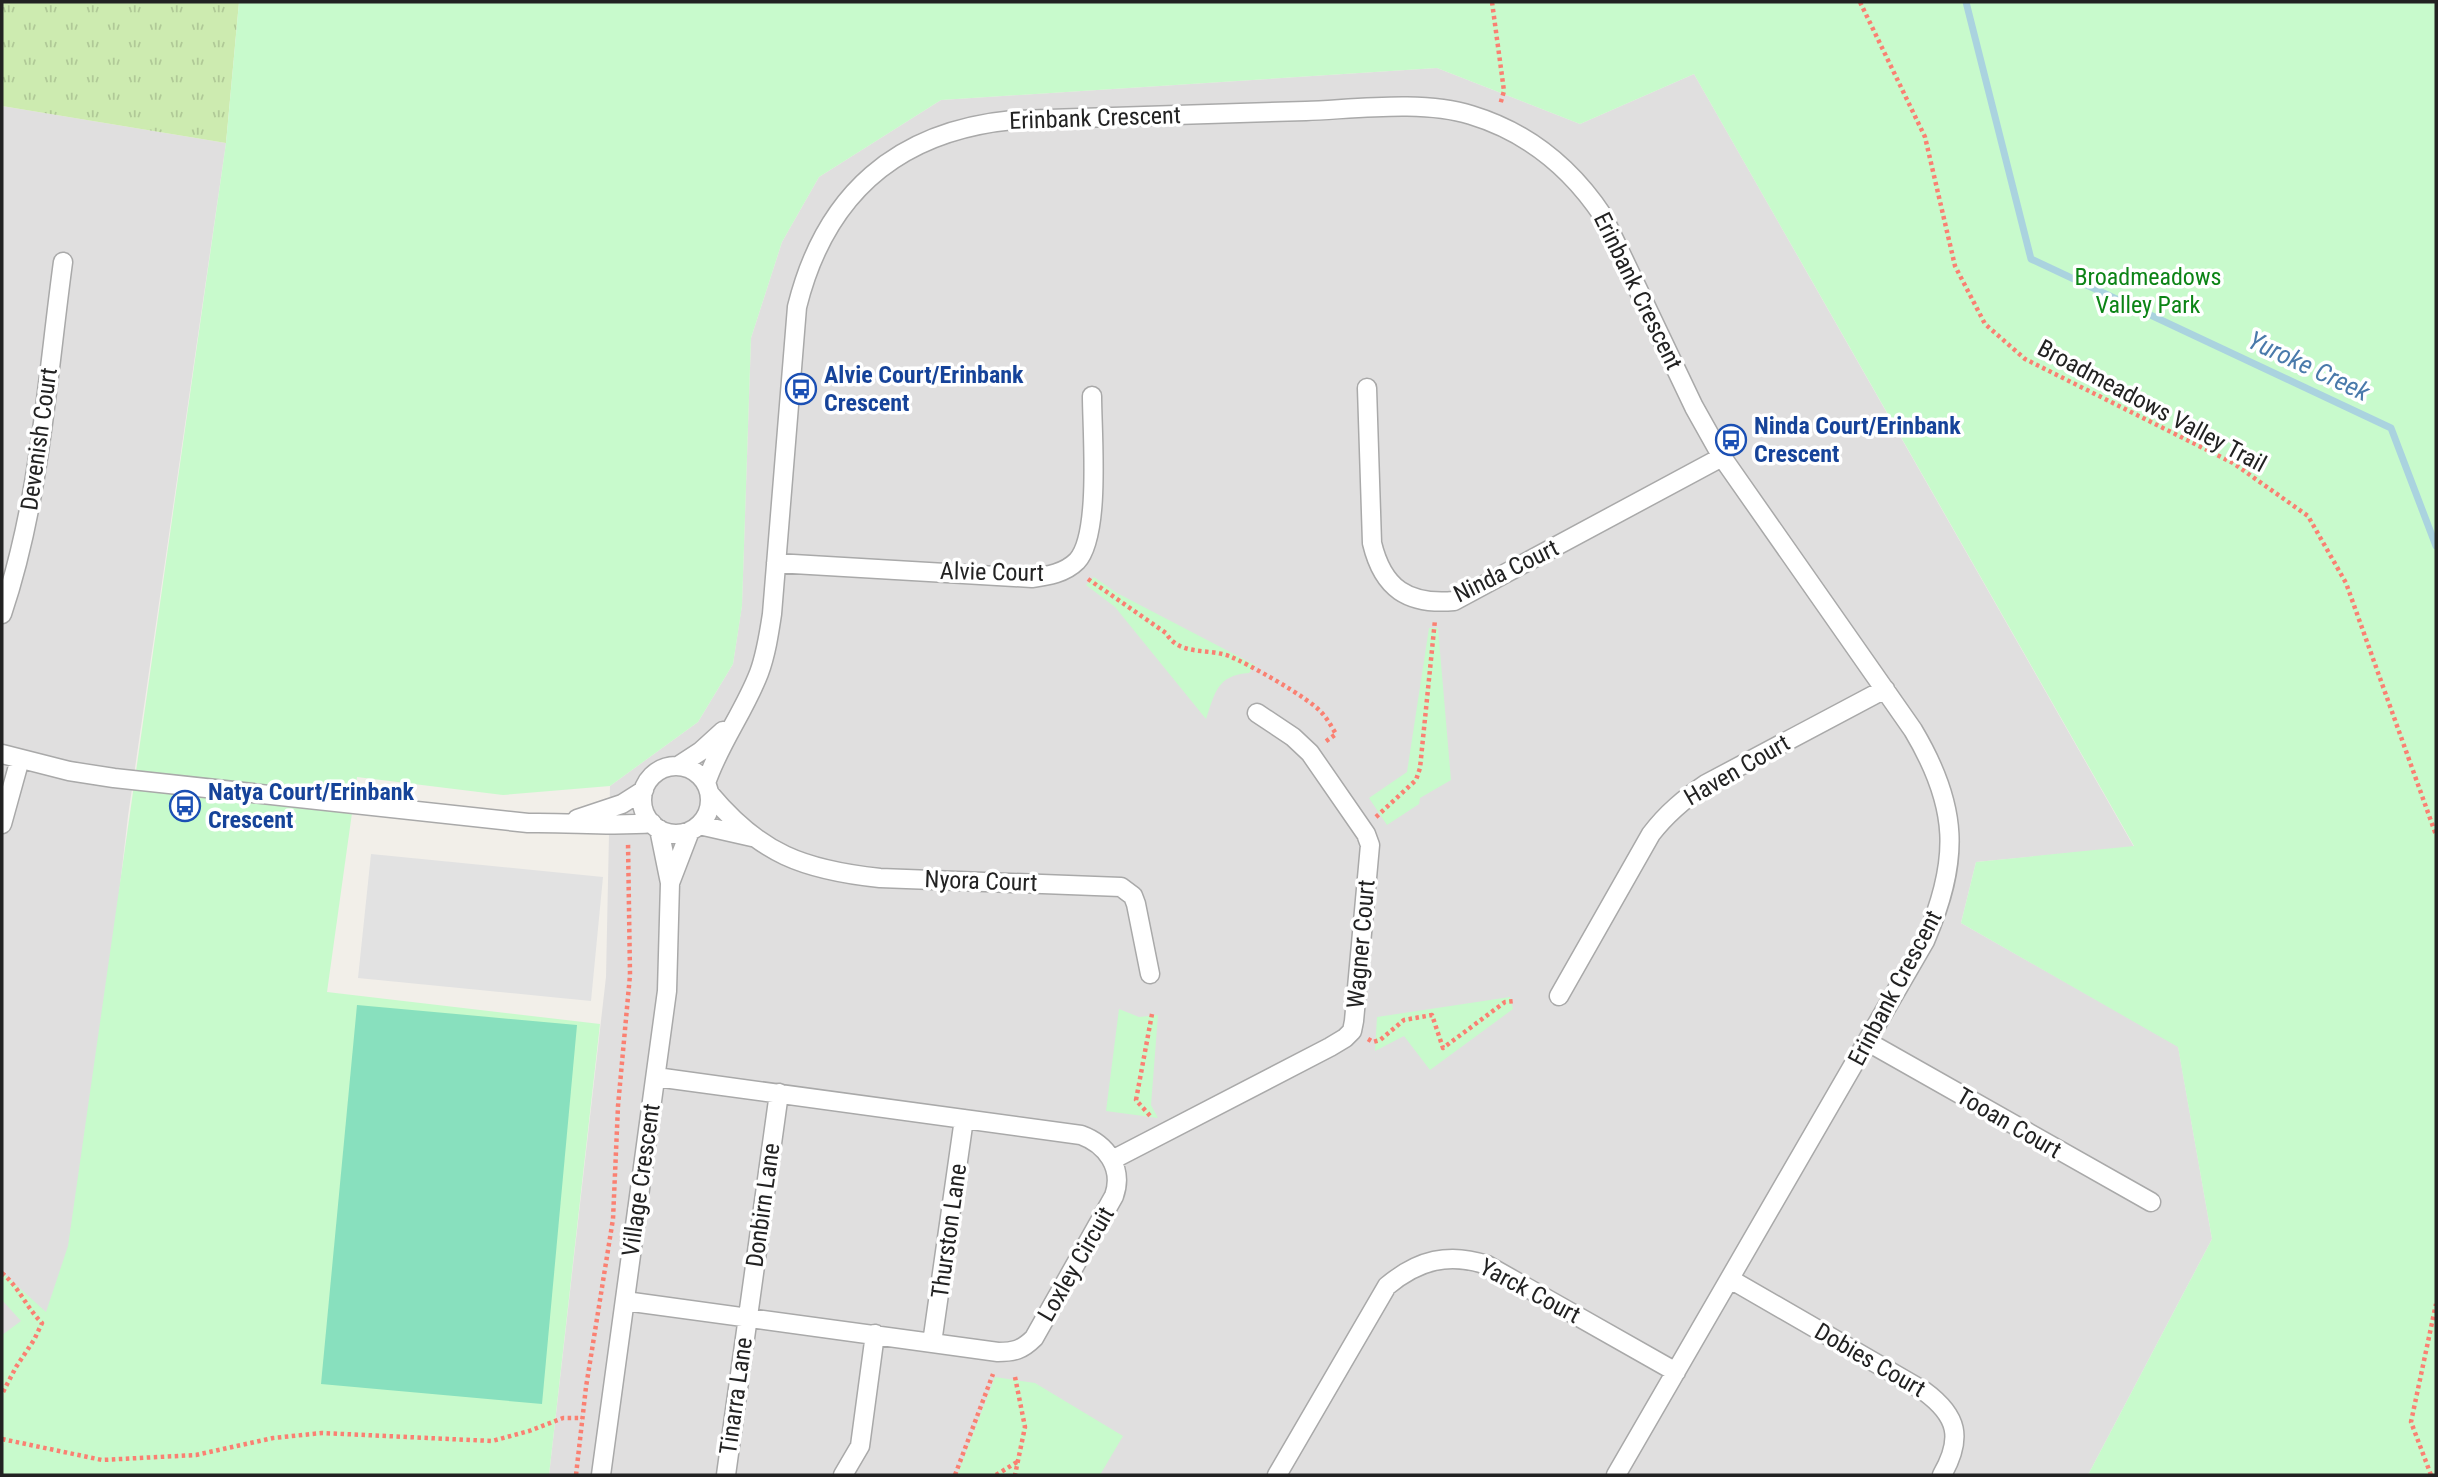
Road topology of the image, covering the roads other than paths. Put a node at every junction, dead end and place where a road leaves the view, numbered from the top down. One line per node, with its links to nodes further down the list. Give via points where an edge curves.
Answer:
1 (62, 262): 6 (street, Devenish Court, via 32,499)
2 (1367, 388): 4 (street, Ninda Court, via 1376,562 1399,592 1416,598 1454,601)
3 (1092, 396): 5 (street, Alvie Court, via 1093,517 1086,546 1069,567 1032,578)
4 (1722, 457): 5 (street, Erinbank Crescent, via 1603,216 1560,165 1495,123 1420,107 982,123 953,131 886,164 849,197 819,243 805,273 795,320); 7 (street, Erinbank Crescent)
5 (776, 562): 9 (street, Erinbank Crescent, via 767,644 759,673)
6 (2, 614)
7 (1885, 689): 22 (street, Haven Court, via 1706,784 1666,815); 23 (street, Erinbank Crescent, via 1930,759 1942,787 1950,850 1948,877 1935,919)
8 (1257, 713): 27 (street, Wagner Court, via 1310,753 1370,845 1352,1031 1330,1047)
9 (734, 722): 12 (street, Erinbank Crescent); 13 (street, Erinbank Crescent, via 714,760)
10 (2, 754): 11 (street)
11 (20, 760): 15 (street, via 114,778 528,823); 16 (street)
12 (678, 766): 13 (street, via 699,775); 14 (street, via 658,771)
13 (708, 789): 18 (street, via 710,805); 19 (street, Nyora Court, via 728,816)
14 (644, 790): 15 (street, via 622,804); 17 (street, via 643,806)
15 (567, 822): 17 (street)
16 (2, 824)
17 (655, 826): 18 (street, via 679,834); 20 (street, Village Crescent)
18 (695, 828): 19 (street, Nyora Court); 20 (street, Village Crescent)
19 (755, 838): 21 (street, Nyora Court, via 810,867 843,874 1121,887 1136,904)
20 (670, 883): 24 (street, Village Crescent, via 667,991)
21 (1150, 974)
22 (1559, 996)
23 (1868, 1042): 28 (street, Tooan Court); 29 (street, Erinbank Crescent)
24 (656, 1077): 25 (street); 30 (street, Village Crescent)
25 (779, 1093): 26 (street); 31 (street, Donbirn Lane)
26 (964, 1119): 27 (street, via 1081,1135 1103,1147); 33 (street, Thurston Lane)
27 (1111, 1160): 33 (street, Loxley Circuit, via 1118,1186 1114,1196 1034,1338 1014,1352)
28 (2151, 1202)
29 (1730, 1279): 34 (street, Erinbank Crescent); 40 (street, Dobies Court, via 1940,1403 1949,1414 1955,1437)
30 (625, 1301): 31 (street, Loxley Circuit); 35 (street, Village Crescent)
31 (747, 1317): 32 (street, Loxley Circuit); 36 (street, Tinarra Lane)
32 (875, 1334): 33 (street, Loxley Circuit); 37 (street, via 860,1446)
33 (933, 1343)
34 (1676, 1372): 38 (street, Yarck Court, via 1487,1265 1437,1259 1410,1269 1387,1286); 39 (street, Erinbank Crescent)
35 (601, 1475)
36 (726, 1475)
37 (843, 1475)
38 (1277, 1475)
39 (1616, 1475)
40 (1942, 1475)

